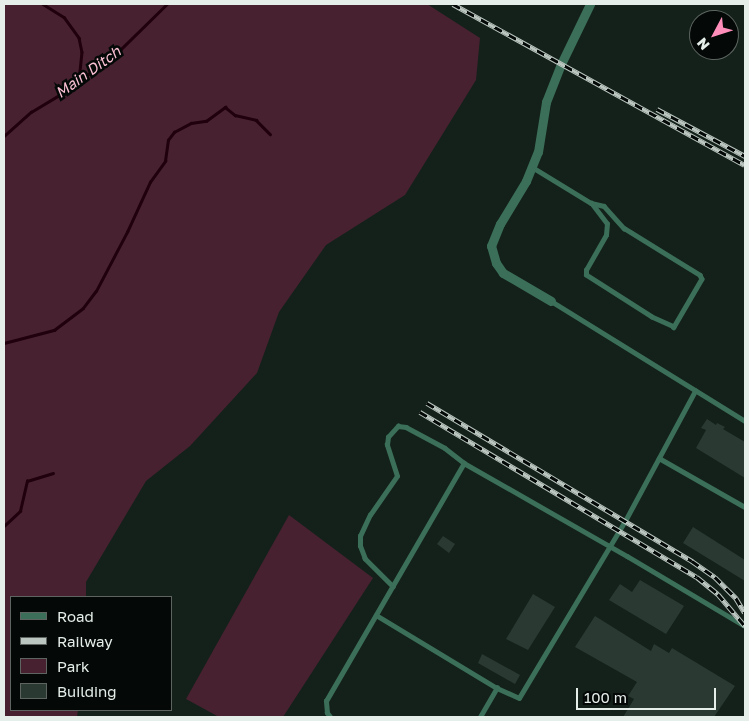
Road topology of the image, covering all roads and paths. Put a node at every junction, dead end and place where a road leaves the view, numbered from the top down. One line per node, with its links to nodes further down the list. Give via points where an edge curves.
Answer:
1 (590, 4): 2 (street, via 546,102 538,152)
2 (532, 166): 3 (lane); 4 (street, via 491,246 503,273)
3 (591, 203): 3 (lane, via 607,224 606,235 586,275 674,327 702,279 700,274 624,228 604,206)
4 (550, 302): 5 (lane)
5 (695, 391): 6 (lane); 7 (lane)
6 (745, 420)
7 (659, 458): 9 (lane); 10 (lane)
8 (464, 464): 10 (lane); 11 (lane); 11 (lane, via 445,448 406,427 398,426 388,438 387,445 398,476 370,515 360,536 360,546 366,559)
9 (745, 507)
10 (610, 546): 13 (lane); 14 (lane, via 519,698)
11 (393, 588): 12 (lane)
12 (376, 615): 14 (lane); 15 (lane, via 326,701)
13 (745, 626)
14 (497, 688): 16 (lane)
15 (330, 717)
16 (480, 717)

